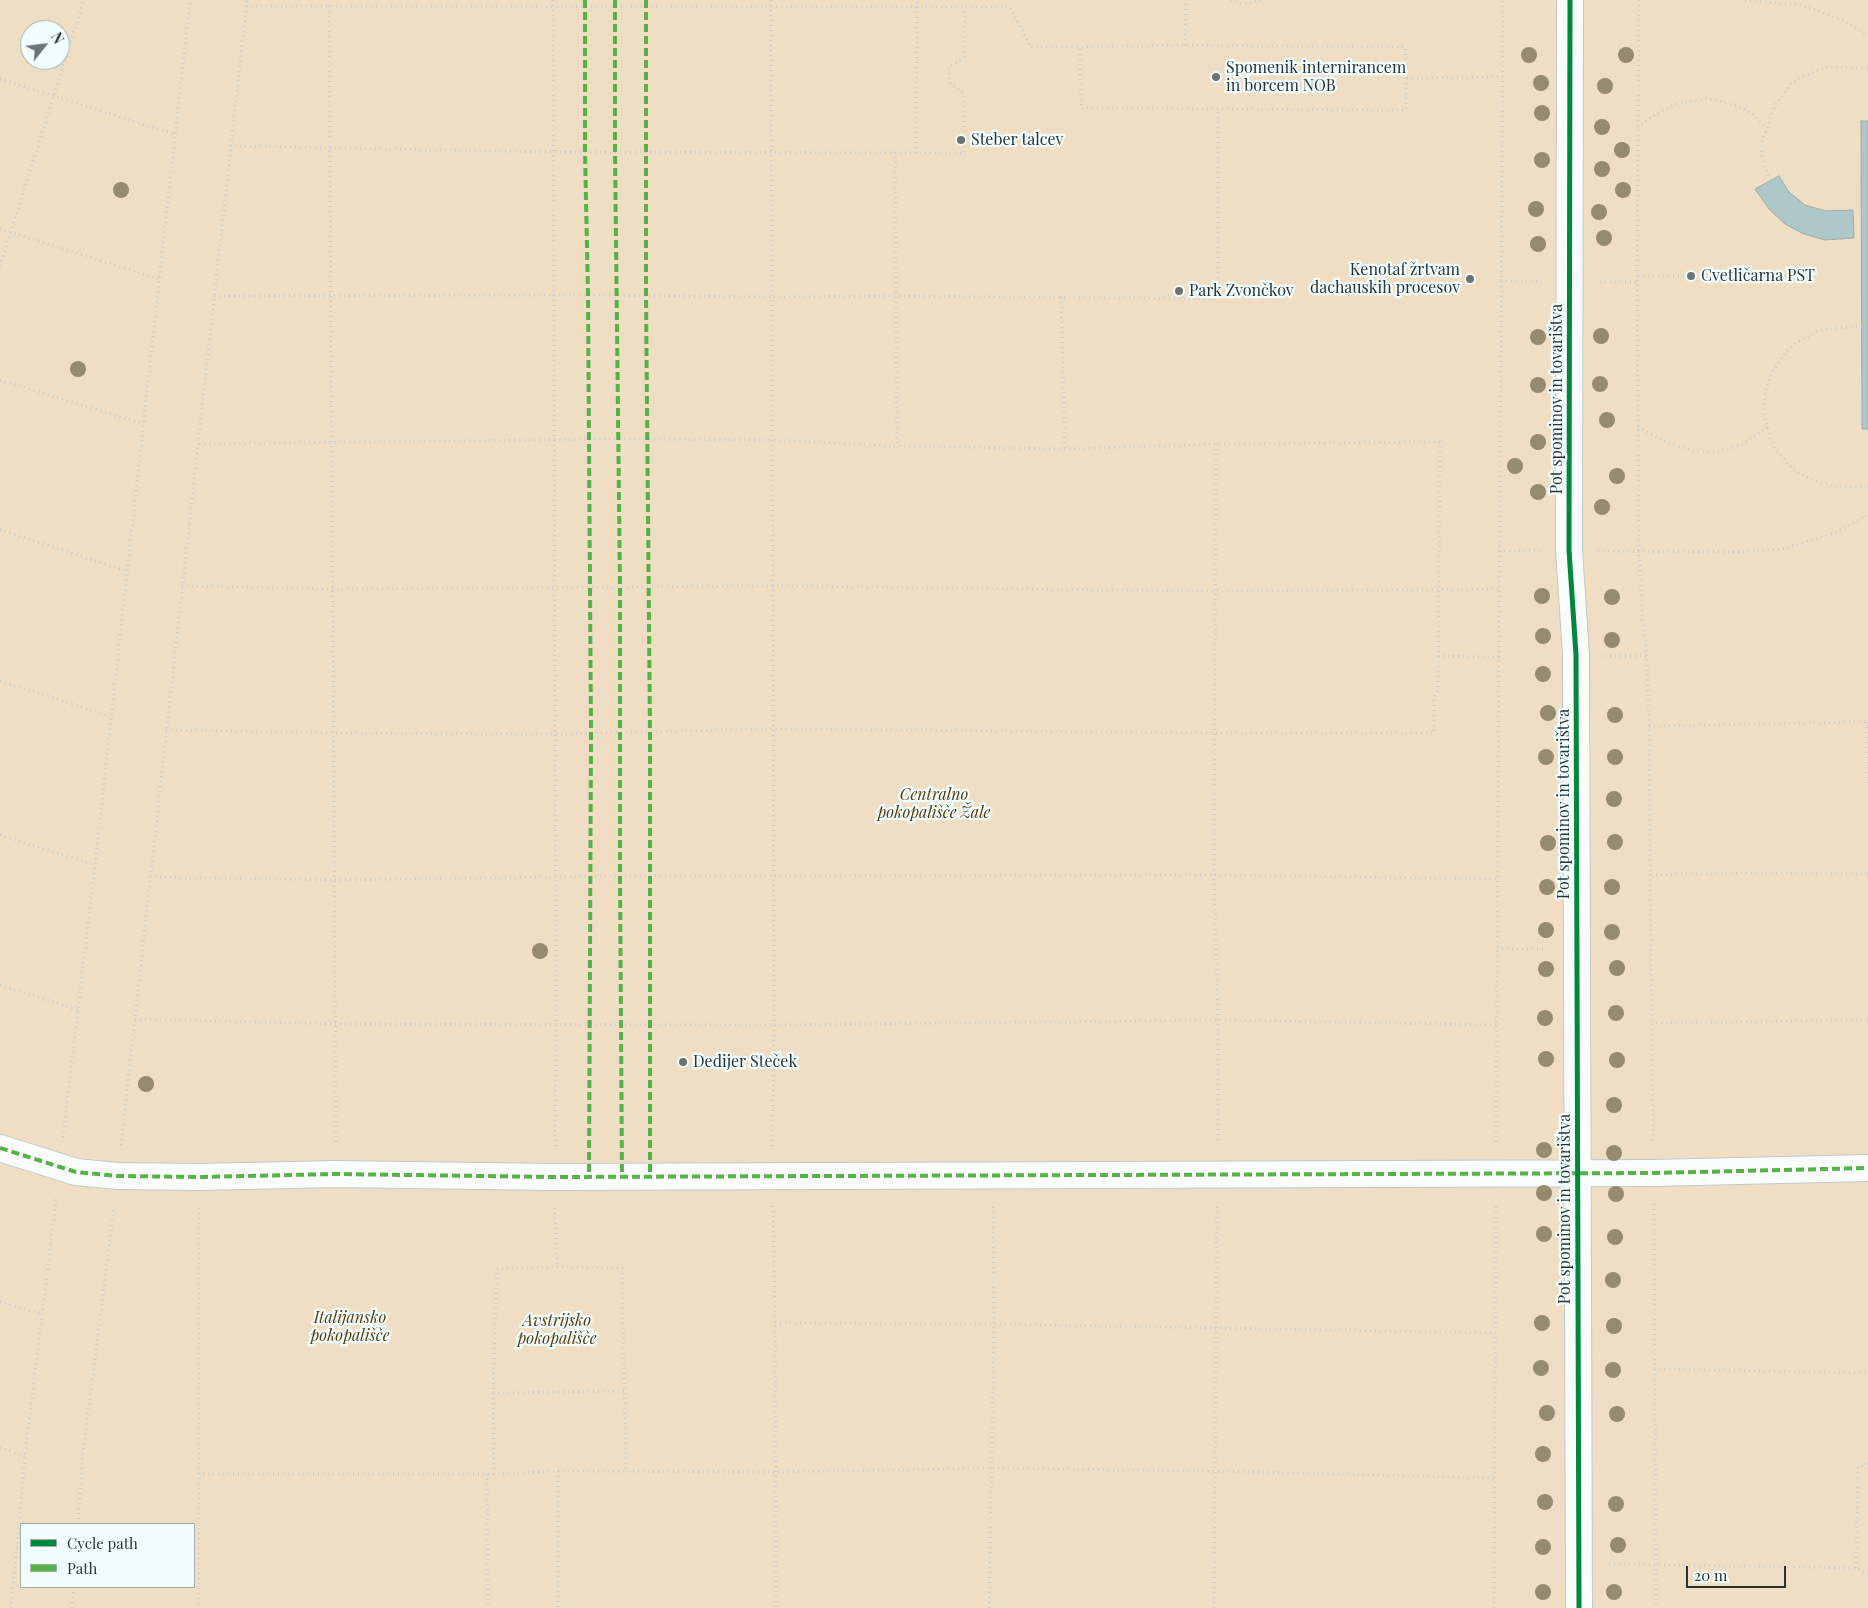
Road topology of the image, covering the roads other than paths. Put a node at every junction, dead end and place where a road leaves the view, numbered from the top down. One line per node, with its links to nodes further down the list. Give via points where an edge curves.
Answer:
1 (1570, 0): 4 (street, Pot spominov in tovarištva, via 1569,550 1576,655)
2 (0, 1148): 4 (street, via 76,1172 118,1176)
3 (1868, 1168): 4 (street)
4 (1577, 1173): 5 (street, Pot spominov in tovarištva)
5 (1578, 1608)

